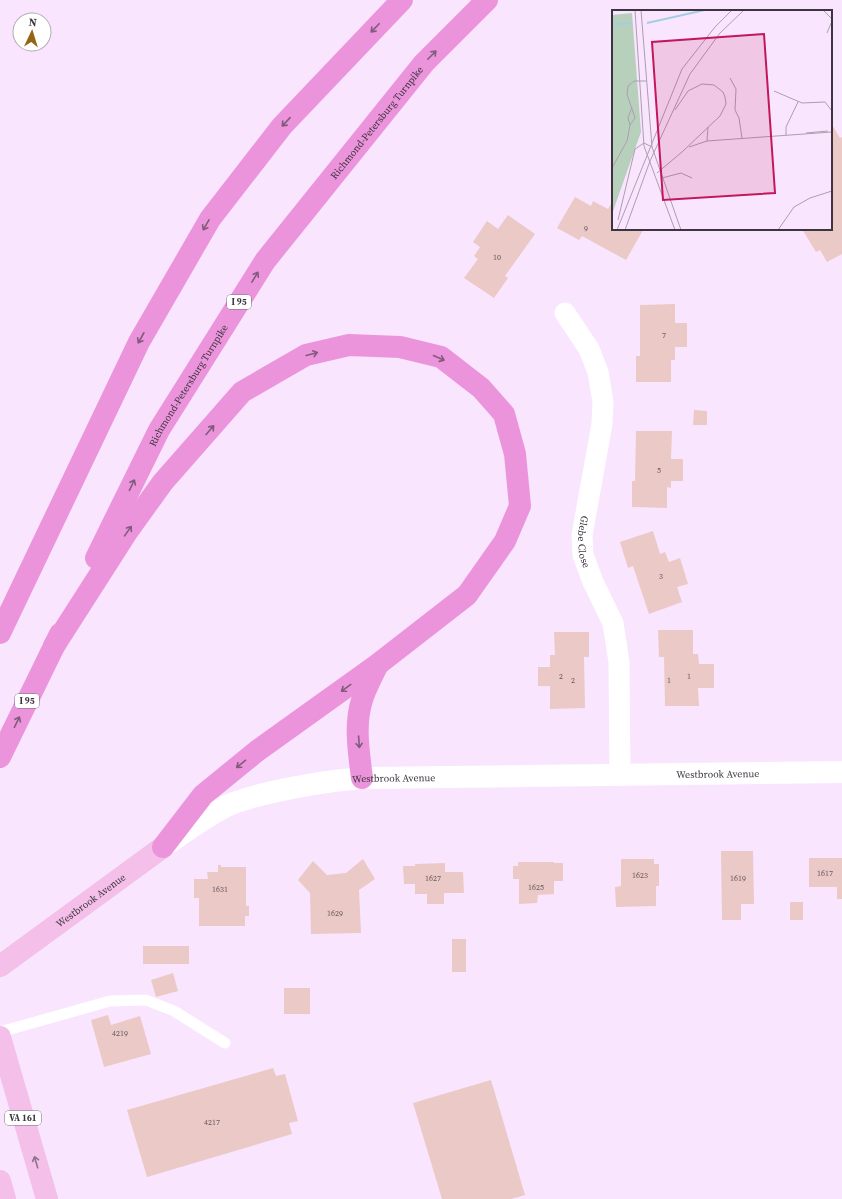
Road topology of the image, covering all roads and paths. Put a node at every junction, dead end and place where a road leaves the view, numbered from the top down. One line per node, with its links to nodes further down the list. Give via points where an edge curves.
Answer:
1 (402, 0): 4 (highway, one-way to 4, via 282,126 210,219 139,342)
2 (487, 0): 5 (highway, Richmond-Petersburg Turnpike / I 95, one-way to 2, via 158,430 265,261 424,63)
3 (565, 313): 9 (street, Glebe Close, via 589,349 598,372 603,402 602,424 582,535 583,555 593,582 614,623 619,662)
4 (0, 633)
5 (54, 646): 6 (highway, one-way to 6, via 127,532 163,482 242,392 306,355 349,345 400,346 441,357 481,388 504,414 515,454 520,506 505,541 468,595); 7 (highway, Richmond-Petersburg Turnpike / I 95, one-way to 5)
6 (378, 665): 10 (highway, one-way to 10, via 362,700 359,716); 11 (highway, one-way to 11, via 257,751 203,795)
7 (0, 757)
8 (842, 772): 9 (street, Westbrook Avenue)
9 (620, 774): 10 (street, Westbrook Avenue)
10 (362, 778): 11 (street, Westbrook Avenue, via 330,780 256,796 228,806 201,820)
11 (163, 847): 12 (main road, Westbrook Avenue)
12 (0, 966)
13 (0, 1032): 15 (lane, via 110,1001 146,1000 174,1011)
14 (0, 1038): 18 (main road, VA 161, one-way to 14)
15 (225, 1043)
16 (0, 1182): 17 (main road)
17 (5, 1199)
18 (47, 1199)

